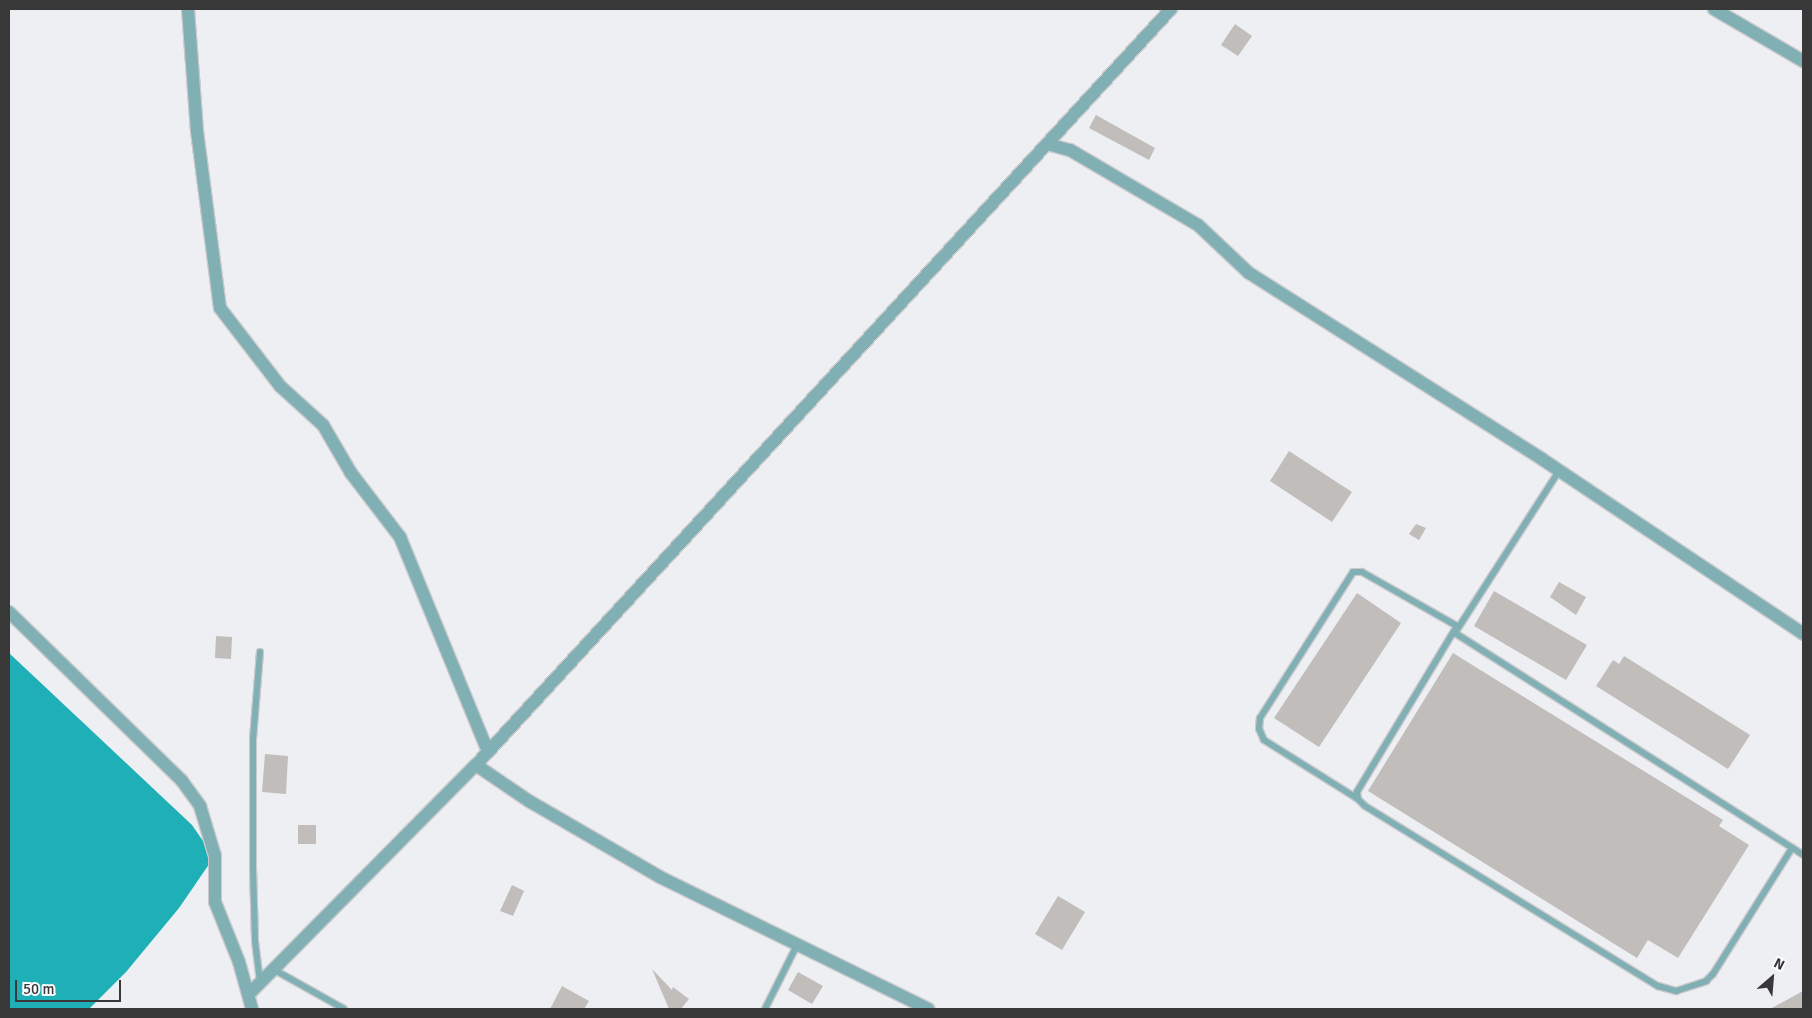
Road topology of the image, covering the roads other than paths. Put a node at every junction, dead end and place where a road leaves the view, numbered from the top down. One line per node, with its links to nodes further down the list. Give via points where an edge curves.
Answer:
1 (188, 9): 11 (street, via 196,132 220,308 280,386 323,424 351,473 400,537)
2 (1171, 9): 5 (street)
3 (1714, 9): 4 (street)
4 (1803, 61)
5 (1046, 144): 6 (street, via 1070,150 1198,225 1249,273); 11 (street)
6 (1559, 471): 8 (lane); 9 (street)
7 (9, 612): 19 (street, via 182,781 200,806 215,856 215,902)
8 (1457, 626): 13 (lane, via 1357,792); 13 (lane, via 1362,572 1353,572 1260,718 1259,729 1264,740); 14 (lane, via 1455,633 1460,638)
9 (1803, 634)
10 (260, 652): 18 (lane, via 253,739 253,868 255,942)
11 (488, 752): 12 (street)
12 (476, 765): 16 (street, via 529,801 660,877); 17 (street)
13 (1358, 799): 14 (lane, via 1658,986 1676,992 1706,981 1713,974)
14 (1792, 848): 15 (lane)
15 (1803, 855)
16 (797, 945): 22 (lane); 23 (street)
17 (273, 969): 18 (street); 21 (lane)
18 (260, 982): 19 (street)
19 (250, 993): 20 (street)
20 (252, 1009)
21 (344, 1009)
22 (765, 1009)
23 (928, 1009)

